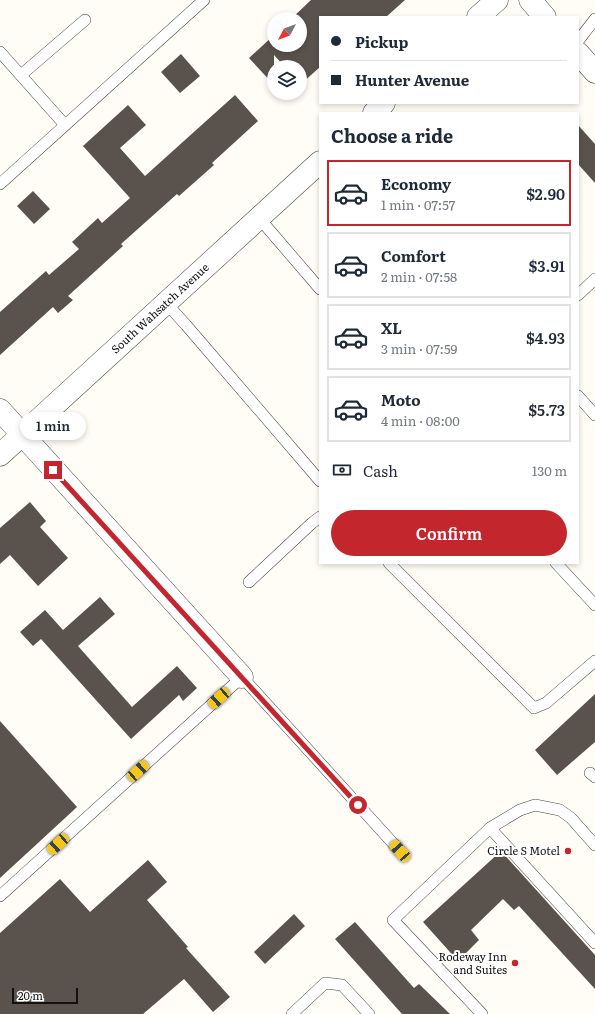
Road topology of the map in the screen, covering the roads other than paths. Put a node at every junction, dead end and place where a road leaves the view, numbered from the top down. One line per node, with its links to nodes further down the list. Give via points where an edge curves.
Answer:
1 (204, 0): 15 (lane)
2 (497, 0): 4 (street)
3 (530, 0): 5 (street)
4 (479, 16)
5 (544, 16)
6 (595, 19): 8 (lane)
7 (85, 20): 12 (lane)
8 (579, 40)
9 (0, 52): 12 (lane)
10 (579, 54): 11 (street)
11 (595, 72)
12 (21, 75): 15 (lane)
13 (383, 104): 14 (street)
14 (375, 112)
15 (65, 125): 17 (lane)
16 (319, 163): 18 (street, South Wahsatch Avenue)
17 (0, 184)
18 (259, 218): 20 (lane); 22 (street, South Wahsatch Avenue)
19 (595, 279): 21 (lane)
20 (319, 288)
21 (579, 293)
22 (166, 303): 26 (street, South Wahsatch Avenue); 28 (lane)
23 (579, 397): 25 (lane)
24 (0, 410): 26 (street)
25 (595, 415)
26 (22, 435): 27 (street, South Wahsatch Avenue); 35 (street)
27 (0, 454)
28 (319, 480)
29 (319, 518): 32 (lane)
30 (390, 564): 34 (lane, via 534,708 546,703)
31 (557, 564): 33 (lane)
32 (249, 582)
33 (595, 605)
34 (595, 661)
35 (242, 677): 38 (lane); 39 (lane)
36 (490, 828): 37 (lane, via 535,804 560,810 571,818); 40 (lane); 43 (lane, via 393,920)
37 (595, 845)
38 (400, 851)
39 (0, 896)
40 (595, 943)
41 (292, 1014): 42 (lane, via 325,983 342,985)
42 (369, 1014)
43 (482, 1014)

